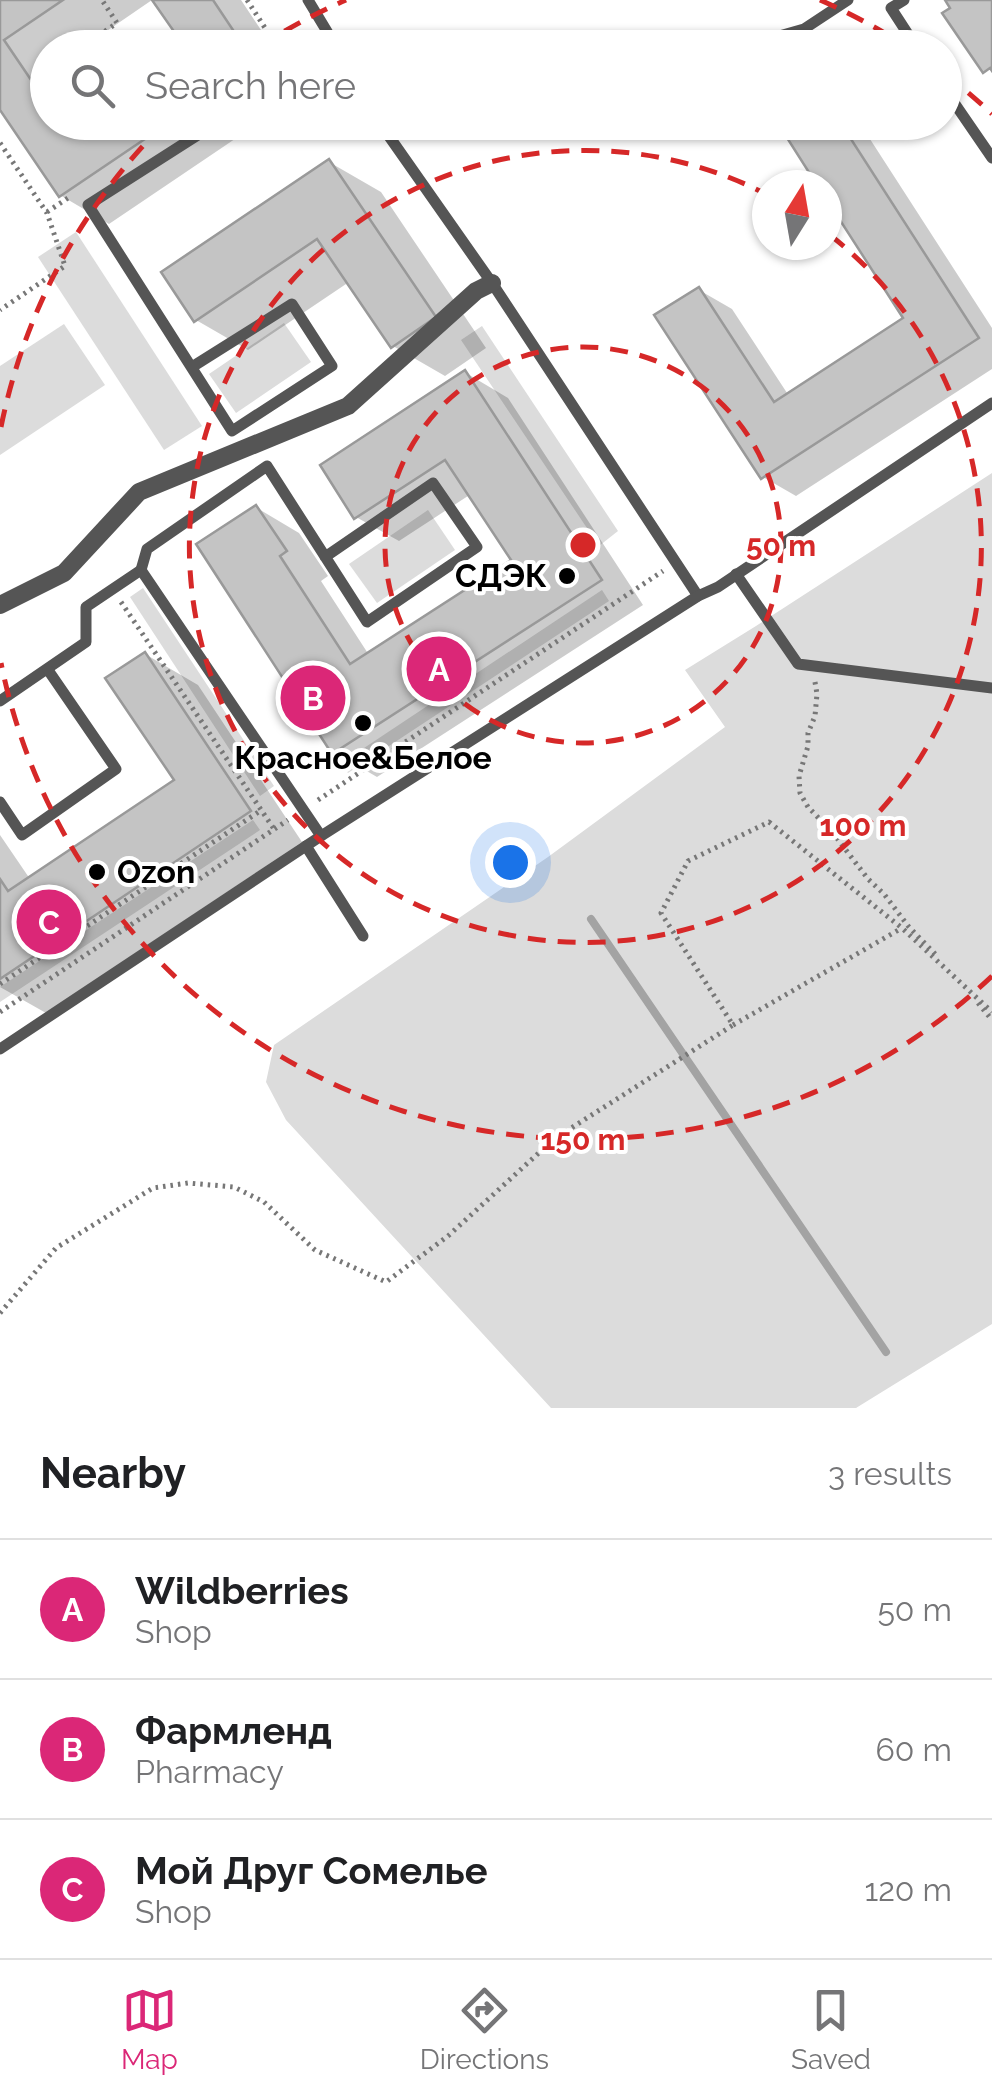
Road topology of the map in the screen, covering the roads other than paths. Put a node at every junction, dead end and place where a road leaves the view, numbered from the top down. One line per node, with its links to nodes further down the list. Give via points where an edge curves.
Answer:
1 (308, 0): 4 (lane)
2 (848, 0): 5 (lane)
3 (904, 0): 6 (lane, via 891,8)
4 (327, 30)
5 (801, 30)
6 (905, 30)
7 (962, 114): 10 (lane)
8 (190, 140): 12 (lane, via 88,205)
9 (392, 140): 11 (lane)
10 (992, 158)
11 (492, 283): 17 (lane); 18 (street, via 348,406 139,492 64,573)
12 (192, 368): 12 (lane, via 292,304 332,366 232,430)
13 (992, 402): 16 (lane)
14 (325, 556): 14 (lane, via 367,622 477,546 433,483); 15 (lane, via 266,466 146,549)
15 (141, 570): 19 (lane, via 86,607 86,642); 23 (lane)
16 (736, 574): 17 (lane); 20 (lane, via 798,664)
17 (698, 596): 23 (lane)
18 (0, 605)
19 (48, 670): 21 (lane); 22 (lane, via 116,770 22,835)
20 (992, 688)
21 (0, 701)
22 (0, 802)
23 (321, 836): 24 (lane)
24 (306, 846): 25 (lane); 26 (lane)
25 (363, 936)
26 (0, 1050)

